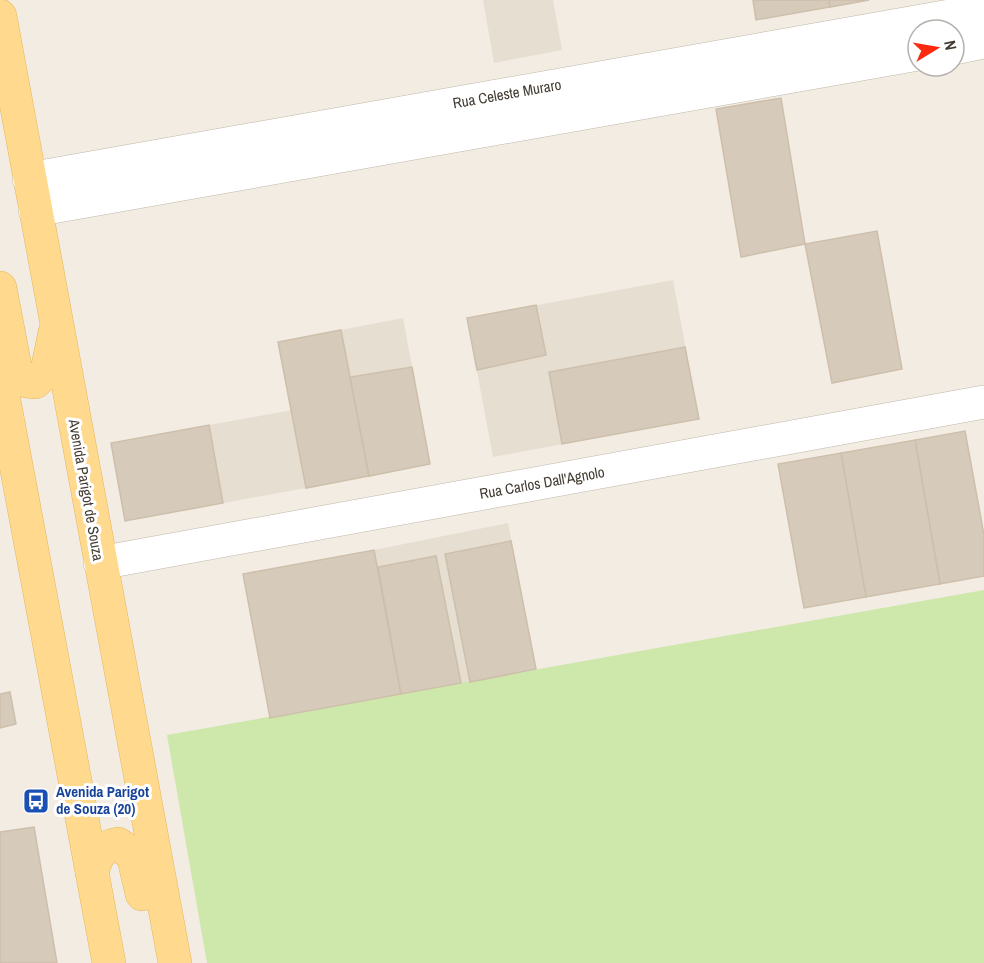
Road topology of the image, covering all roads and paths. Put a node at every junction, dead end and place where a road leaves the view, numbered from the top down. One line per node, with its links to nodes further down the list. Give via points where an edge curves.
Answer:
1 (984, 10): 7 (street, Rua Celeste Muraro)
2 (0, 16): 8 (main road, Avenida Parigot de Souza)
3 (984, 42): 4 (street)
4 (966, 46)
5 (906, 56): 7 (street, Rua Celeste Muraro)
6 (0, 77): 8 (main road)
7 (569, 99): 9 (street, Rua Celeste Muraro)
8 (18, 114): 9 (main road, Avenida Parigot de Souza)
9 (32, 195): 11 (main road, Avenida Parigot de Souza)
10 (0, 288): 11 (main road, via 16,372 26,381 35,382 47,371)
11 (57, 325): 14 (main road, Avenida Parigot de Souza)
12 (0, 379): 15 (main road)
13 (984, 402): 14 (street, Rua Carlos Dall'Agnolo)
14 (99, 563): 18 (main road, Avenida Parigot de Souza)
15 (92, 872): 16 (main road); 17 (main road, via 97,857 107,846 118,844 133,855)
16 (108, 963)
17 (158, 963)
18 (175, 963)

